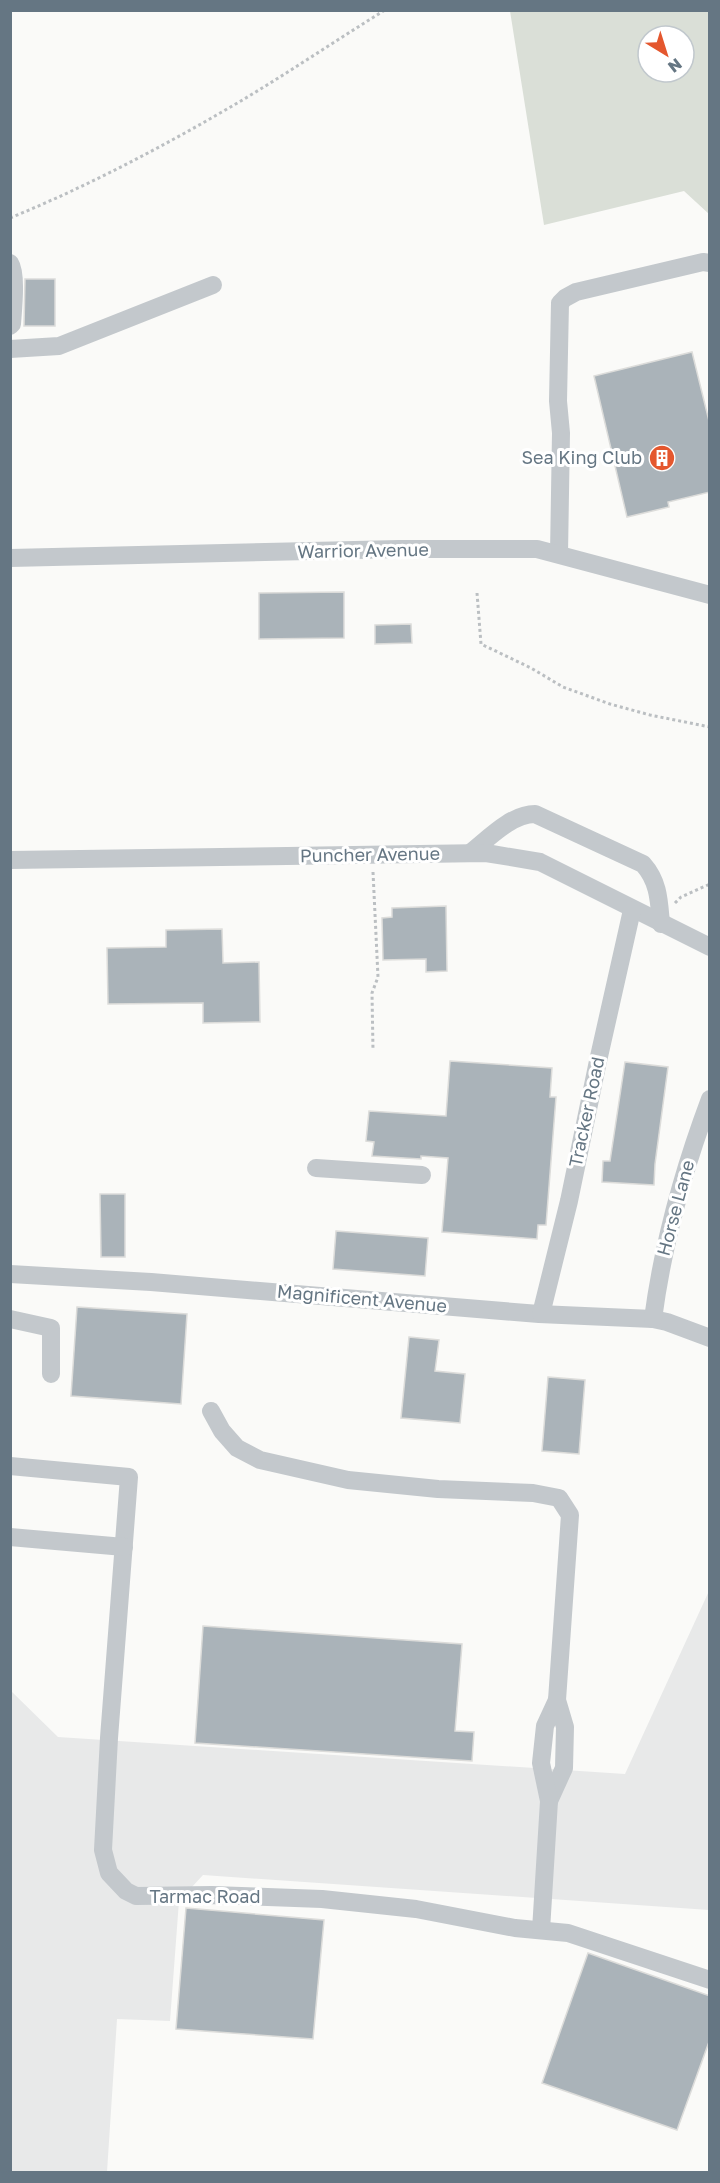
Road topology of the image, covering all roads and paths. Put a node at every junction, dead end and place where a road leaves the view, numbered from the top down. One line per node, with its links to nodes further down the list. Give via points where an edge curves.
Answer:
1 (386, 10): 2 (path, via 181,135 93,182)
2 (10, 218)
3 (10, 262): 6 (street)
4 (710, 263): 8 (street, via 576,292 560,303)
5 (213, 285): 7 (street, via 59,346)
6 (10, 326)
7 (10, 349)
8 (559, 554): 9 (street, Warrior Avenue, via 530,549 399,549); 11 (street, Warrior Avenue)
9 (10, 558)
10 (477, 593): 12 (path, via 481,644 563,687 650,715)
11 (710, 595)
12 (710, 727)
13 (470, 853): 14 (street, Puncher Avenue); 17 (street, Puncher Avenue, via 540,862); 18 (street, via 512,821 535,814 644,864 657,886)
14 (372, 855): 15 (street, Puncher Avenue); 20 (path, via 378,977 372,993)
15 (10, 860)
16 (710, 884): 18 (path, via 681,897)
17 (632, 910): 18 (street, Puncher Avenue); 25 (street, Tracker Road)
18 (662, 924): 19 (street, Puncher Avenue)
19 (710, 947)
20 (373, 1050)
21 (710, 1099): 27 (street, Horse Lane, via 674,1209)
22 (316, 1167): 23 (street)
23 (422, 1175)
24 (10, 1274): 25 (street, Magnificent Avenue)
25 (541, 1314): 27 (street, Magnificent Avenue)
26 (10, 1319): 29 (street, via 51,1328)
27 (653, 1319): 28 (street, Magnificent Avenue)
28 (710, 1338)
29 (51, 1374)
30 (211, 1412): 34 (street, via 237,1448 260,1460 348,1480 533,1493 559,1498 570,1515 557,1700 545,1726 541,1763 549,1801)
31 (10, 1466): 33 (street, Tarmac Road, via 129,1478)
32 (10, 1537): 33 (street)
33 (124, 1547): 34 (street, Tarmac Road, via 103,1850 109,1873 126,1891 136,1896 322,1899 416,1909)
34 (541, 1930): 35 (street, Tarmac Road, via 568,1933)
35 (710, 1980)

